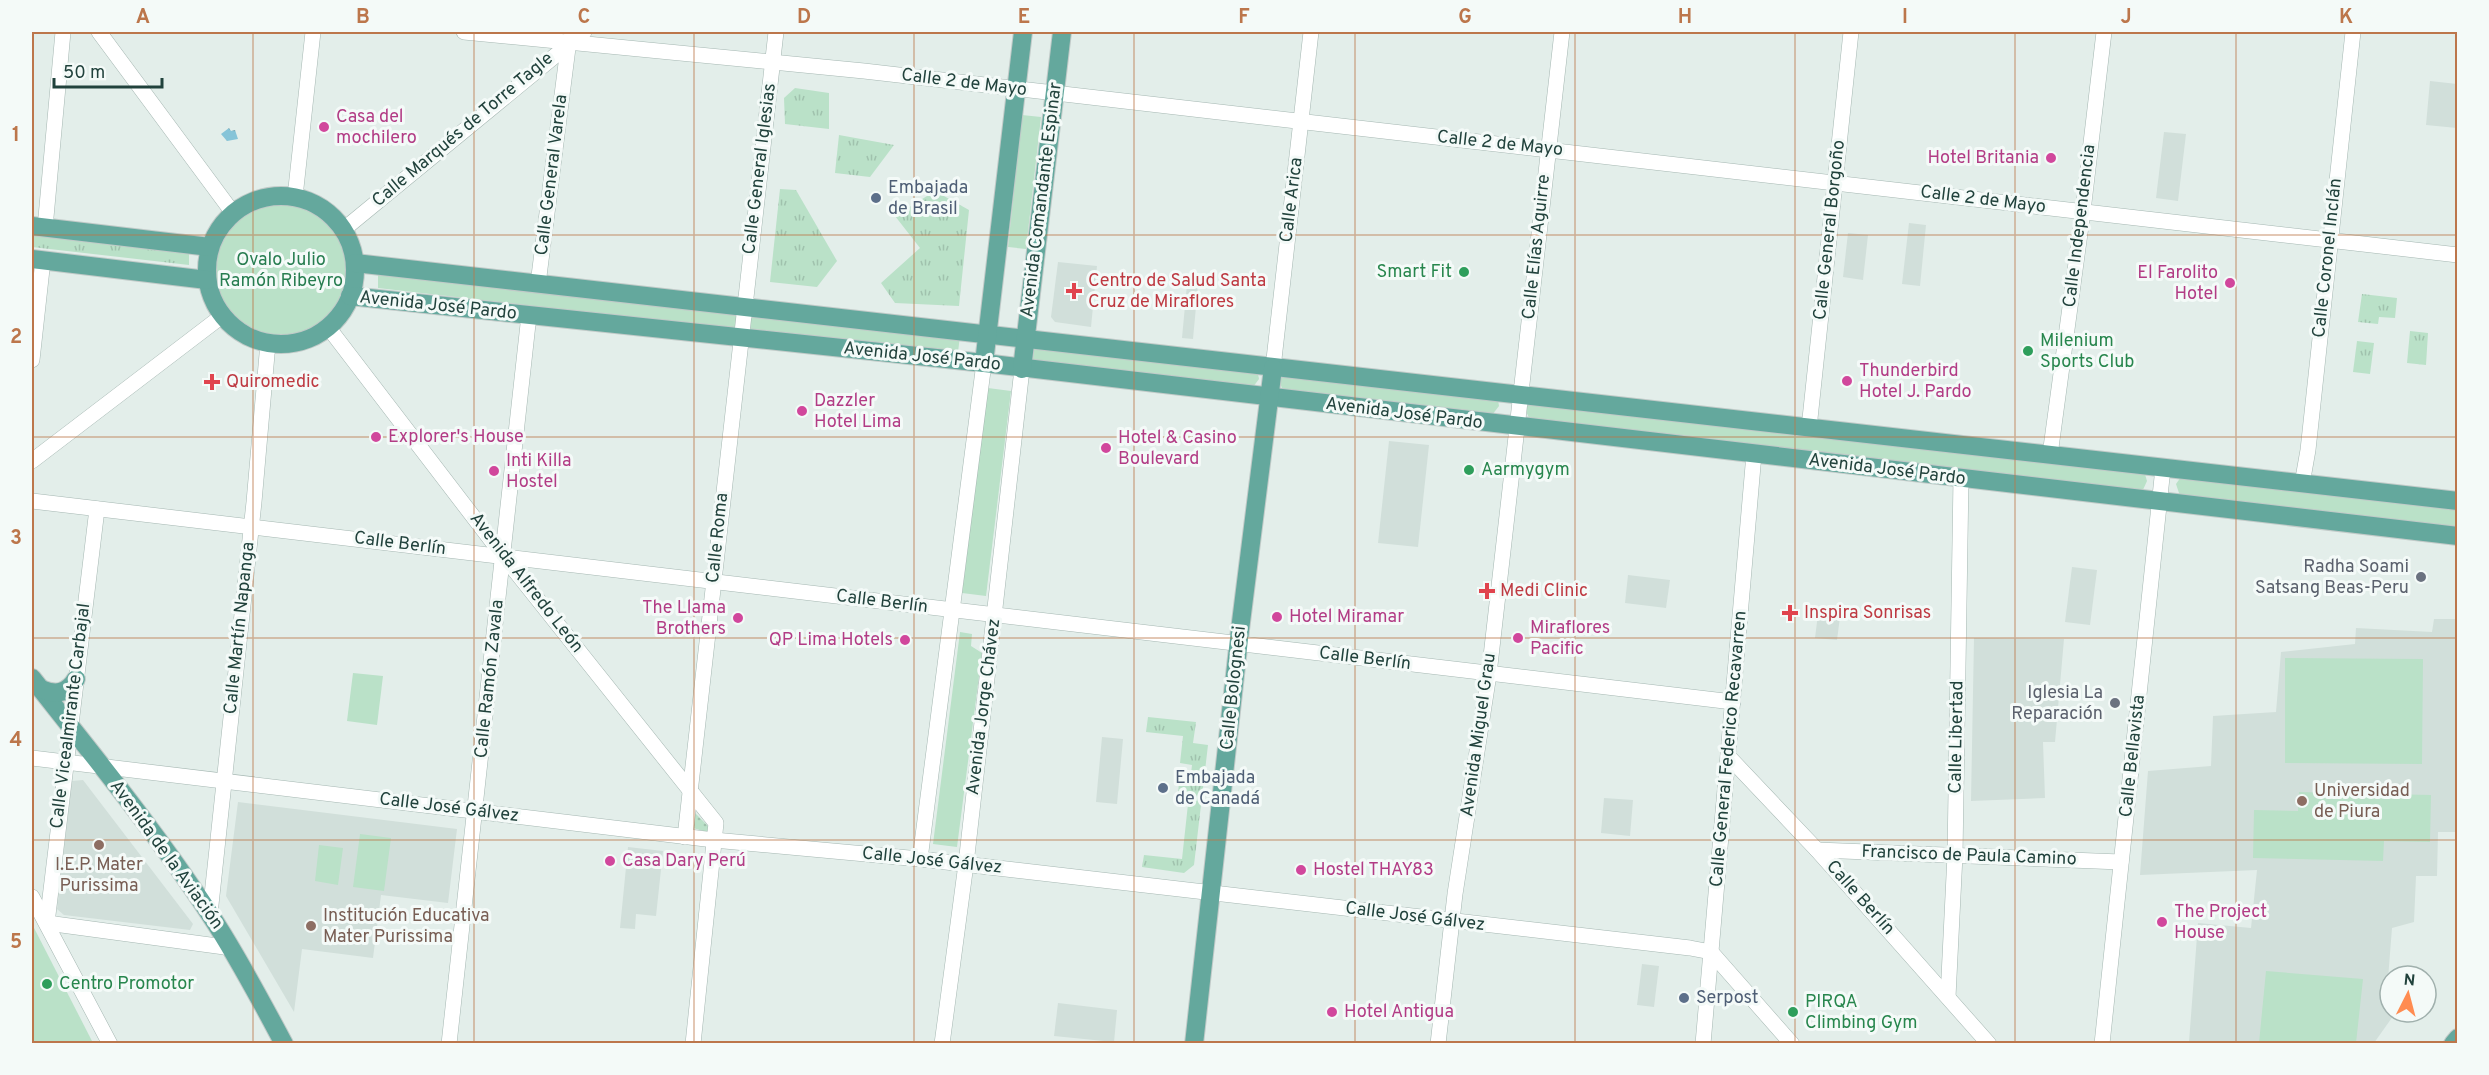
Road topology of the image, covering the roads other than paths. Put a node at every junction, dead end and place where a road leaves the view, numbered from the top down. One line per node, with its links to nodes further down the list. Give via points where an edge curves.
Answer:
1 (63, 32): 26 (street)
2 (99, 32): 25 (street)
3 (313, 32): 23 (street)
4 (464, 32): 15 (street, Calle 2 de Mayo)
5 (584, 32): 14 (street, Calle Marqués de Torre Tagle)
6 (776, 32): 17 (street, Calle General Iglesias)
7 (1023, 32): 18 (main road, Avenida Comandante Espinar)
8 (1062, 32): 19 (main road, Avenida Comandante Espinar)
9 (1311, 32): 20 (street, Calle Arica)
10 (1562, 32): 21 (street, Calle Elías Aguirre)
11 (1851, 32): 22 (street, Calle General Borgoño)
12 (2104, 32): 24 (street, Calle Independencia)
13 (2353, 32): 28 (street, Calle Coronel Inclán)
14 (570, 37): 15 (street, Calle 2 de Mayo); 16 (street, Calle Marqués de Torre Tagle); 17 (street, Calle 2 de Mayo); 34 (street, Calle General Varela)
15 (542, 40): 16 (street, via 550,48)
16 (548, 60): 27 (street, Calle Marqués de Torre Tagle)
17 (772, 63): 18 (street, Calle 2 de Mayo); 36 (street, Calle General Iglesias)
18 (1017, 90): 19 (street, Calle 2 de Mayo); 40 (main road, Avenida Comandante Espinar)
19 (1055, 94): 20 (street, Calle 2 de Mayo); 42 (main road, Avenida Comandante Espinar)
20 (1301, 122): 21 (street, Calle 2 de Mayo); 46 (street, Calle Arica)
21 (1548, 149): 22 (street, Calle 2 de Mayo); 48 (street, Calle Elías Aguirre)
22 (1835, 183): 24 (street, Calle 2 de Mayo); 51 (street, Calle General Borgoño)
23 (295, 197): 25 (main road, via 264,198); 27 (main road, via 319,206)
24 (2083, 212): 28 (street, Calle 2 de Mayo); 53 (street, Calle Independencia)
25 (233, 213): 29 (main road)
26 (38, 227): 29 (main road)
27 (343, 230): 32 (main road)
28 (2330, 239): 30 (street, Calle 2 de Mayo); 57 (street, Calle Coronel Inclán)
29 (210, 247): 33 (main road)
30 (2457, 255)
31 (37, 260): 33 (main road); 44 (street)
32 (355, 262): 34 (main road, Avenida José Pardo); 35 (main road)
33 (207, 280): 38 (main road)
34 (538, 284): 36 (main road, Avenida José Pardo)
35 (350, 296): 37 (main road, Avenida José Pardo); 39 (main road)
36 (743, 307): 40 (main road, Avenida José Pardo); 41 (street, Calle Roma)
37 (529, 315): 41 (main road, Avenida José Pardo); 64 (street, Calle Ramón Zavala)
38 (222, 316): 43 (main road, via 243,334); 54 (street)
39 (328, 327): 43 (main road, via 298,342); 64 (street, Avenida Alfredo León)
40 (987, 336): 42 (main road, Avenida José Pardo); 45 (main road, Avenida Comandante Espinar)
41 (740, 338): 45 (main road, Avenida José Pardo); 65 (street, Calle Roma)
42 (1025, 340): 46 (main road, Avenida José Pardo); 47 (main road, Avenida Comandante Espinar)
43 (268, 343): 62 (street, Calle Martín Napanga)
44 (32, 360)
45 (984, 363): 47 (main road, Avenida José Pardo); 66 (street)
46 (1273, 368): 48 (main road, Avenida José Pardo); 49 (main road, Calle Bolognesi)
47 (1022, 369): 49 (main road, Avenida José Pardo); 67 (street, Avenida Jorge Chávez)
48 (1521, 396): 50 (street, Calle Elías Aguirre); 51 (main road, Avenida José Pardo)
49 (1269, 398): 50 (main road, Avenida José Pardo); 68 (main road, Calle Bolognesi)
50 (1516, 427): 52 (main road, Avenida José Pardo); 69 (street, Avenida Miguel Grau)
51 (1809, 428): 53 (main road, Avenida José Pardo)
52 (1754, 454): 56 (main road, Avenida José Pardo); 72 (street, Calle General Federico Recavarren)
53 (2050, 455): 55 (main road, Avenida José Pardo)
54 (32, 461)
55 (2163, 468): 57 (main road, Avenida José Pardo); 59 (street, Calle Bellavista)
56 (1961, 478): 59 (main road, Avenida José Pardo); 85 (street, Calle Libertad)
57 (2302, 484): 60 (main road, Avenida José Pardo)
58 (32, 501): 61 (street, Calle Berlín)
59 (2160, 501): 63 (main road, Avenida José Pardo); 87 (street, Calle Bellavista)
60 (2457, 501)
61 (97, 509): 62 (street, Calle Berlín); 70 (street, Calle Vicealmirante Carbajal)
62 (251, 527): 64 (street, Calle Berlín); 79 (street, Calle Martín Napanga)
63 (2457, 536)
64 (504, 557): 65 (street, Calle Berlín); 78 (street, Avenida Alfredo León); 81 (street, Calle Ramón Zavala)
65 (713, 582): 66 (street, Calle Berlín); 78 (street, Calle Roma)
66 (952, 610): 67 (street, Calle Berlín); 86 (street)
67 (995, 616): 68 (street, Calle Berlín); 88 (street, Avenida Jorge Chávez)
68 (1239, 645): 69 (street, Calle Berlín); 89 (main road, Calle Bolognesi)
69 (1489, 674): 72 (street, Calle Berlín); 92 (street, Avenida Miguel Grau)
70 (76, 679): 71 (main road, via 59,693); 73 (street, Calle Vicealmirante Carbajal)
71 (36, 683): 73 (main road, Avenida de la Aviación)
72 (1733, 702): 74 (street, Calle General Federico Recavarren)
73 (70, 726): 76 (street, Calle Vicealmirante Carbajal); 77 (main road, Avenida de la Aviación)
74 (1728, 756): 84 (street, Calle Berlín); 95 (street, Calle General Federico Recavarren)
75 (32, 758): 76 (street, Calle José Gálvez)
76 (65, 762): 77 (street, Calle José Gálvez); 93 (street, Calle Vicealmirante Carbajal)
77 (102, 766): 79 (street, Calle José Gálvez); 91 (main road, Avenida de la Aviación)
78 (685, 773): 80 (street, Calle Roma)
79 (222, 781): 81 (street, Calle José Gálvez); 91 (street, Calle Martín Napanga)
80 (690, 791): 82 (street, Calle Roma); 83 (street, via 716,823)
81 (475, 811): 82 (street, Calle José Gálvez); 101 (street, Calle Ramón Zavala)
82 (685, 837): 83 (street, Calle José Gálvez)
83 (714, 840): 86 (street, Calle José Gálvez); 102 (street)
84 (1817, 850): 85 (street, Francisco de Paula Camino); 96 (street, Calle Berlín)
85 (1955, 855): 87 (street, Francisco de Paula Camino); 96 (street, Calle Libertad)
86 (920, 859): 88 (street, Calle José Gálvez)
87 (2121, 862): 108 (street, Calle Bellavista)
88 (966, 864): 89 (street, Calle José Gálvez); 103 (street, Avenida Jorge Chávez)
89 (1212, 893): 92 (street, Calle José Gálvez); 104 (main road, Calle Bolognesi)
90 (32, 897): 93 (street)
91 (210, 914): 94 (main road, Avenida de la Aviación)
92 (1452, 921): 95 (street, Calle José Gálvez); 105 (street, Avenida Miguel Grau)
93 (47, 922): 94 (street); 99 (street)
94 (232, 948): 100 (main road, Avenida de la Aviación)
95 (1711, 952): 106 (street, Calle General Federico Recavarren); 107 (street)
96 (1948, 997): 98 (street, Calle Berlín)
97 (2457, 1038): 109 (main road)
98 (1983, 1042)
99 (110, 1044)
100 (284, 1044)
101 (449, 1044)
102 (693, 1044)
103 (942, 1044)
104 (1194, 1044)
105 (1438, 1044)
106 (1703, 1044)
107 (1792, 1044)
108 (2102, 1044)
109 (2453, 1044)

